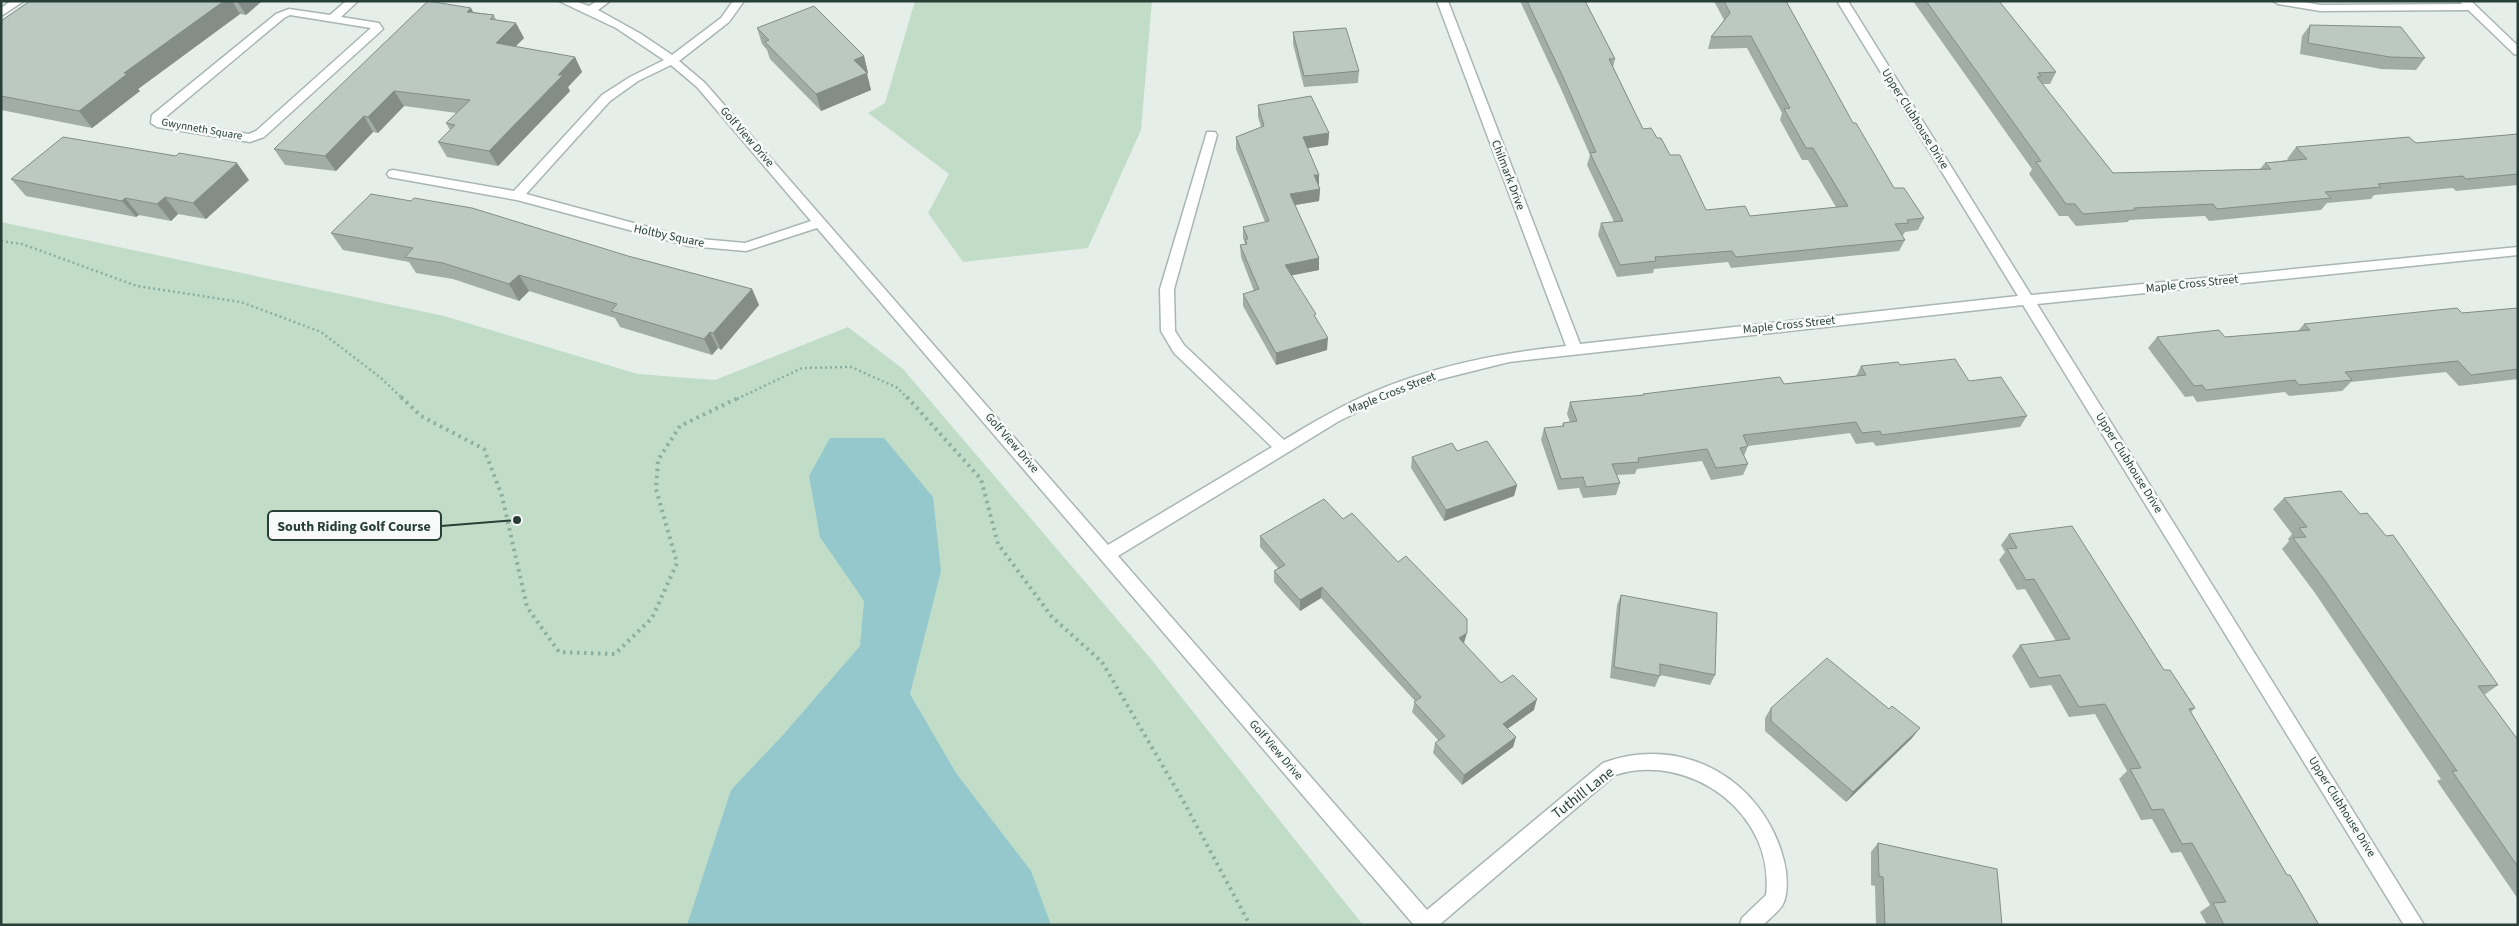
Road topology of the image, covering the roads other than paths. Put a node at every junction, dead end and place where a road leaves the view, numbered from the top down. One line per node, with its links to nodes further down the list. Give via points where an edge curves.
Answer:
1 (18, 1): 11 (street)
2 (353, 1): 12 (street)
3 (564, 1): 10 (street, Golf View Drive)
4 (605, 1): 10 (street)
5 (739, 1): 14 (street, via 725,20)
6 (1442, 1): 21 (street, Chilmark Drive)
7 (1842, 1): 20 (street, Upper Clubhouse Drive)
8 (2278, 1): 9 (street, via 2320,8)
9 (2466, 4): 13 (street)
10 (589, 11): 14 (street, Golf View Drive, via 632,32)
11 (1, 13)
12 (333, 18): 12 (street, Gwynneth Square, via 289,12 280,16 156,118 157,123 250,138 260,134 377,30 375,25)
13 (2518, 52)
14 (673, 60): 17 (street, via 634,79 606,98); 18 (street, Golf View Drive, via 701,85)
15 (1211, 136): 22 (street, via 1167,289 1168,331 1185,356)
16 (393, 174): 17 (street, Holtby Square)
17 (517, 196): 18 (street, Holtby Square, via 689,242 746,247)
18 (821, 222): 23 (street, Golf View Drive)
19 (2518, 251): 20 (street, Maple Cross Street)
20 (2028, 300): 21 (street, Maple Cross Street); 26 (street, Upper Clubhouse Drive)
21 (1574, 348): 22 (street, Maple Cross Street, via 1509,356 1435,375 1334,417)
22 (1284, 448): 23 (street, Maple Cross Street)
23 (1107, 554): 24 (street, Golf View Drive)
24 (1426, 924): 25 (street, Tuthill Lane, via 1609,769 1637,761 1668,761 1698,771 1727,787 1751,810 1768,839 1776,868 1775,899)
25 (1749, 925)
26 (2415, 925)

